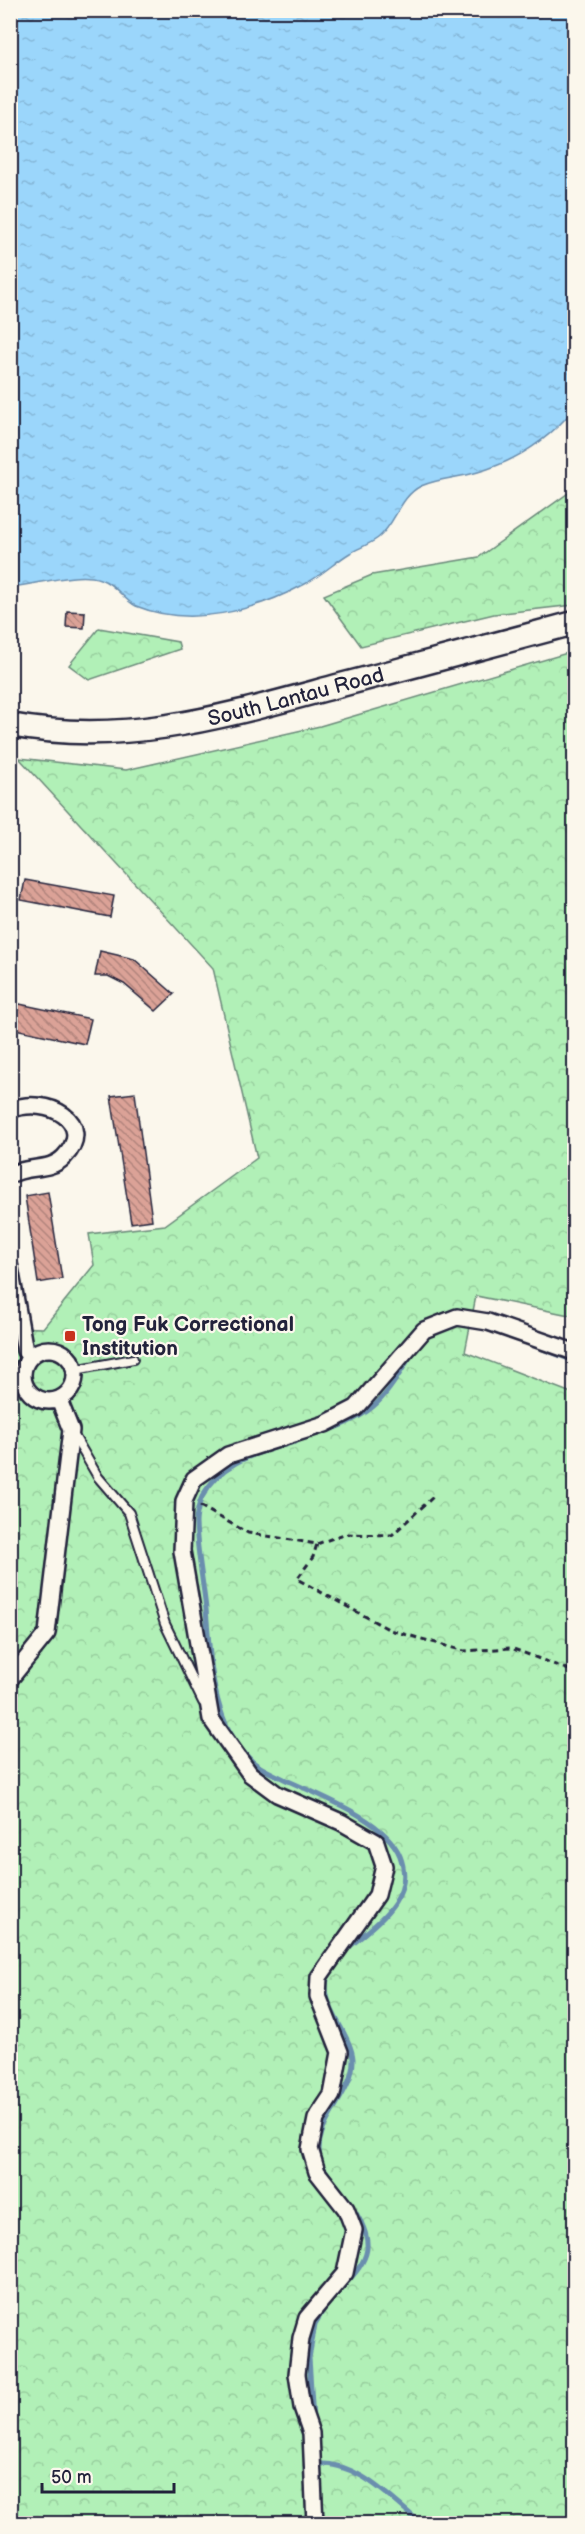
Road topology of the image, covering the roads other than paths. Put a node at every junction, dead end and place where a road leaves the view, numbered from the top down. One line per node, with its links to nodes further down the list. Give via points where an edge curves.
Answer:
1 (574, 623): 2 (main road, South Lantau Road, via 186,725 93,734)
2 (10, 725)
3 (10, 1110): 4 (street, via 23,1105 53,1108 63,1113 73,1133 63,1159)
4 (10, 1175)
5 (10, 1268): 7 (street, via 26,1351)
6 (574, 1352): 13 (street, via 488,1322 457,1317 424,1330 356,1408 325,1424 228,1455 194,1479 184,1501 182,1551)
7 (31, 1356): 9 (street, via 45,1349 61,1352); 10 (street, via 23,1370 25,1386 36,1398)
8 (133, 1359): 9 (lane)
9 (75, 1370): 10 (street, via 73,1387)
10 (59, 1400): 11 (street)
11 (71, 1430): 12 (street, via 46,1633); 13 (lane, via 98,1477 129,1513 165,1623)
12 (10, 1679)
13 (211, 1719): 14 (street, via 250,1774 277,1794 376,1842 384,1866 377,1895 319,1977 318,1996 340,2052 332,2095 316,2120 310,2149 317,2172 346,2208 354,2230 345,2272 307,2318 301,2338 297,2374 311,2433)
14 (315, 2523)

